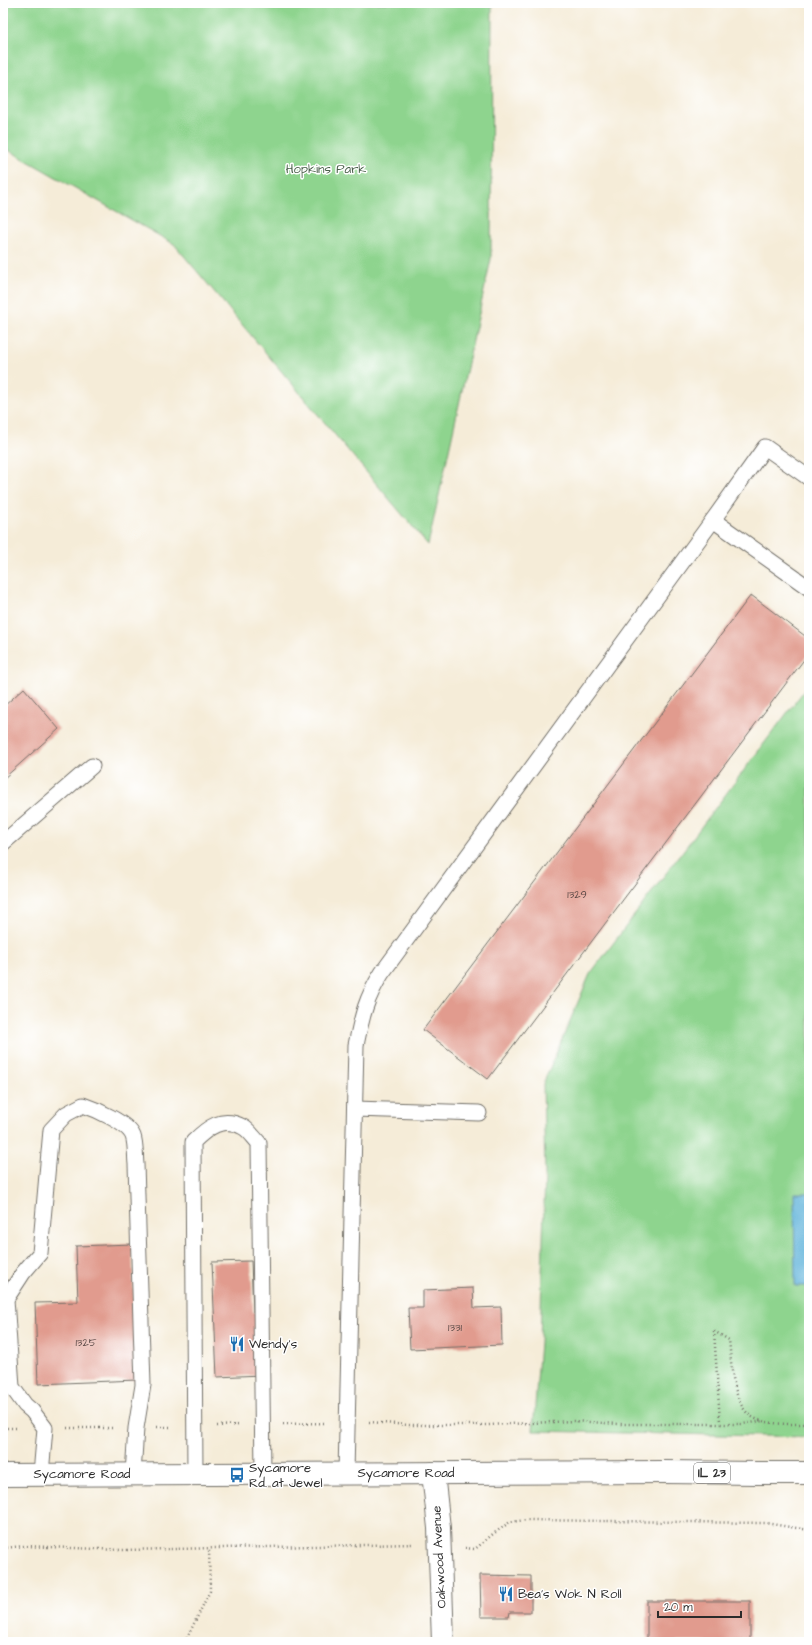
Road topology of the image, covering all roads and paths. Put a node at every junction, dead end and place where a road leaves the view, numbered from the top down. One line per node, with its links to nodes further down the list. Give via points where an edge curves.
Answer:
1 (809, 478): 2 (lane, via 765,446)
2 (713, 520): 3 (lane); 6 (lane, via 370,992 361,1018 356,1045)
3 (809, 588)
4 (92, 766): 5 (lane)
5 (3, 843)
6 (355, 1109): 7 (lane); 10 (lane)
7 (479, 1113)
8 (720, 1421): 9 (path, via 714,1331 729,1340 738,1401 748,1413)
9 (764, 1421): 10 (path, via 742,1424); 11 (path)
10 (348, 1423): 12 (path); 17 (lane)
11 (809, 1424)
12 (263, 1425): 13 (path); 13 (lane, via 259,1143 244,1128 226,1121 205,1129 193,1142); 23 (lane)
13 (194, 1426): 16 (path); 22 (lane)
14 (3, 1428): 15 (path)
15 (45, 1428): 16 (path); 16 (lane, via 12,1387 6,1299 40,1253 51,1130 66,1114 83,1104 120,1123 133,1135 144,1385); 20 (lane)
16 (136, 1428): 21 (lane)
17 (346, 1473): 18 (main road, Sycamore Road / IL 23); 23 (main road, Sycamore Road / IL 23)
18 (433, 1473): 19 (main road, Sycamore Road / IL 23, bridge); 26 (main road, Oakwood Avenue)
19 (809, 1473)
20 (41, 1474): 21 (main road, Sycamore Road / IL 23); 24 (main road, Sycamore Road / IL 23)
21 (133, 1474): 22 (main road, Sycamore Road / IL 23)
22 (195, 1474): 23 (main road, Sycamore Road / IL 23)
23 (263, 1474)
24 (3, 1475)
25 (809, 1530): 26 (path, via 765,1523 527,1520 510,1522 475,1549)
26 (440, 1543): 28 (path); 30 (main road, Oakwood Avenue)
27 (3, 1548): 28 (path, via 24,1546 122,1550)
28 (209, 1549): 29 (path, via 210,1591)
29 (185, 1642)
30 (442, 1642)

